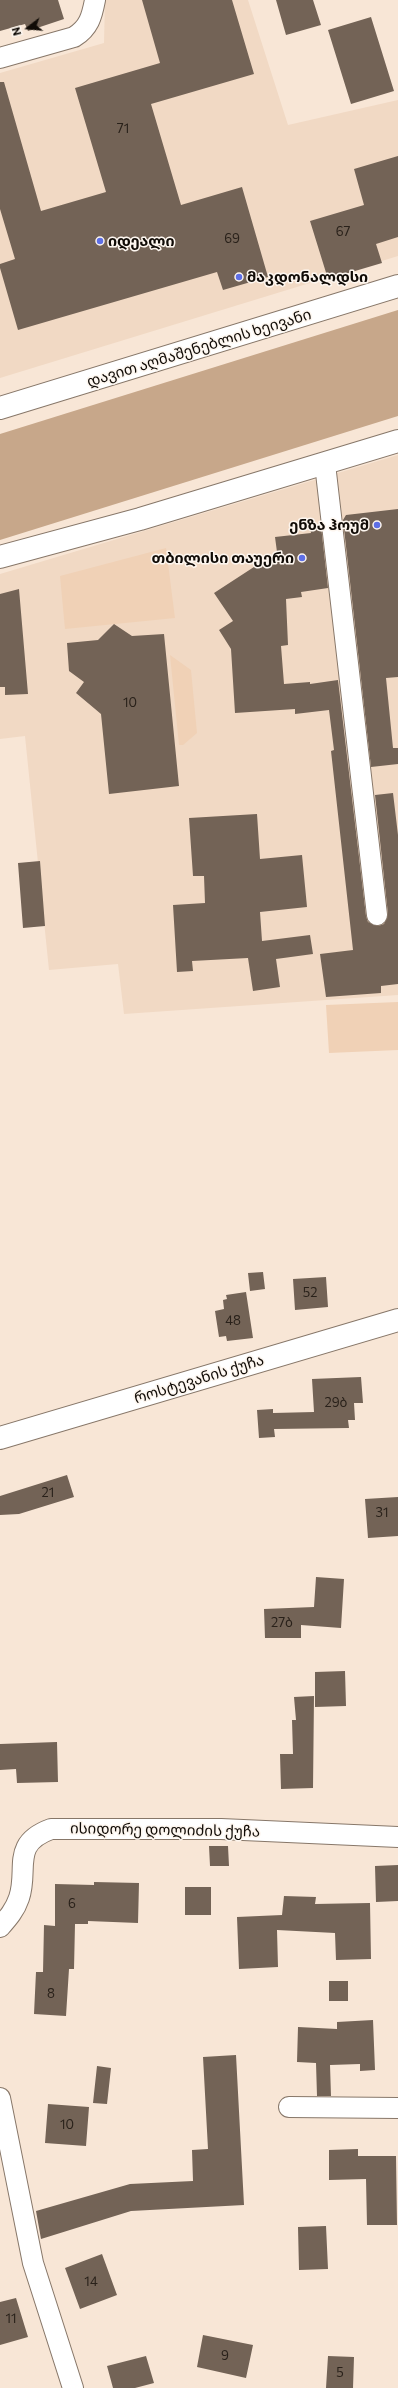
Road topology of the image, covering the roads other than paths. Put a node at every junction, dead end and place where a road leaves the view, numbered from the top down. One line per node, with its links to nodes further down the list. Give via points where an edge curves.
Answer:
1 (95, 0): 2 (street, via 85,30 74,37)
2 (0, 58)
3 (398, 286): 4 (main road, დავით აღმაშენებლის ხეივანი)
4 (0, 408)
5 (398, 441): 6 (main road)
6 (325, 464): 7 (main road); 8 (street)
7 (0, 557)
8 (377, 915)
9 (398, 1320): 10 (main road, როსტევანის ქუჩა)
10 (0, 1438)
11 (398, 1837): 12 (street, ისიდორე დოლიძის ქუჩა, via 221,1829 51,1829 37,1834 26,1848 21,1865 22,1884 19,1898 10,1917)
12 (0, 1927)
13 (0, 2098): 16 (street, via 33,2263)
14 (289, 2107): 15 (street)
15 (398, 2108)
16 (73, 2388)

